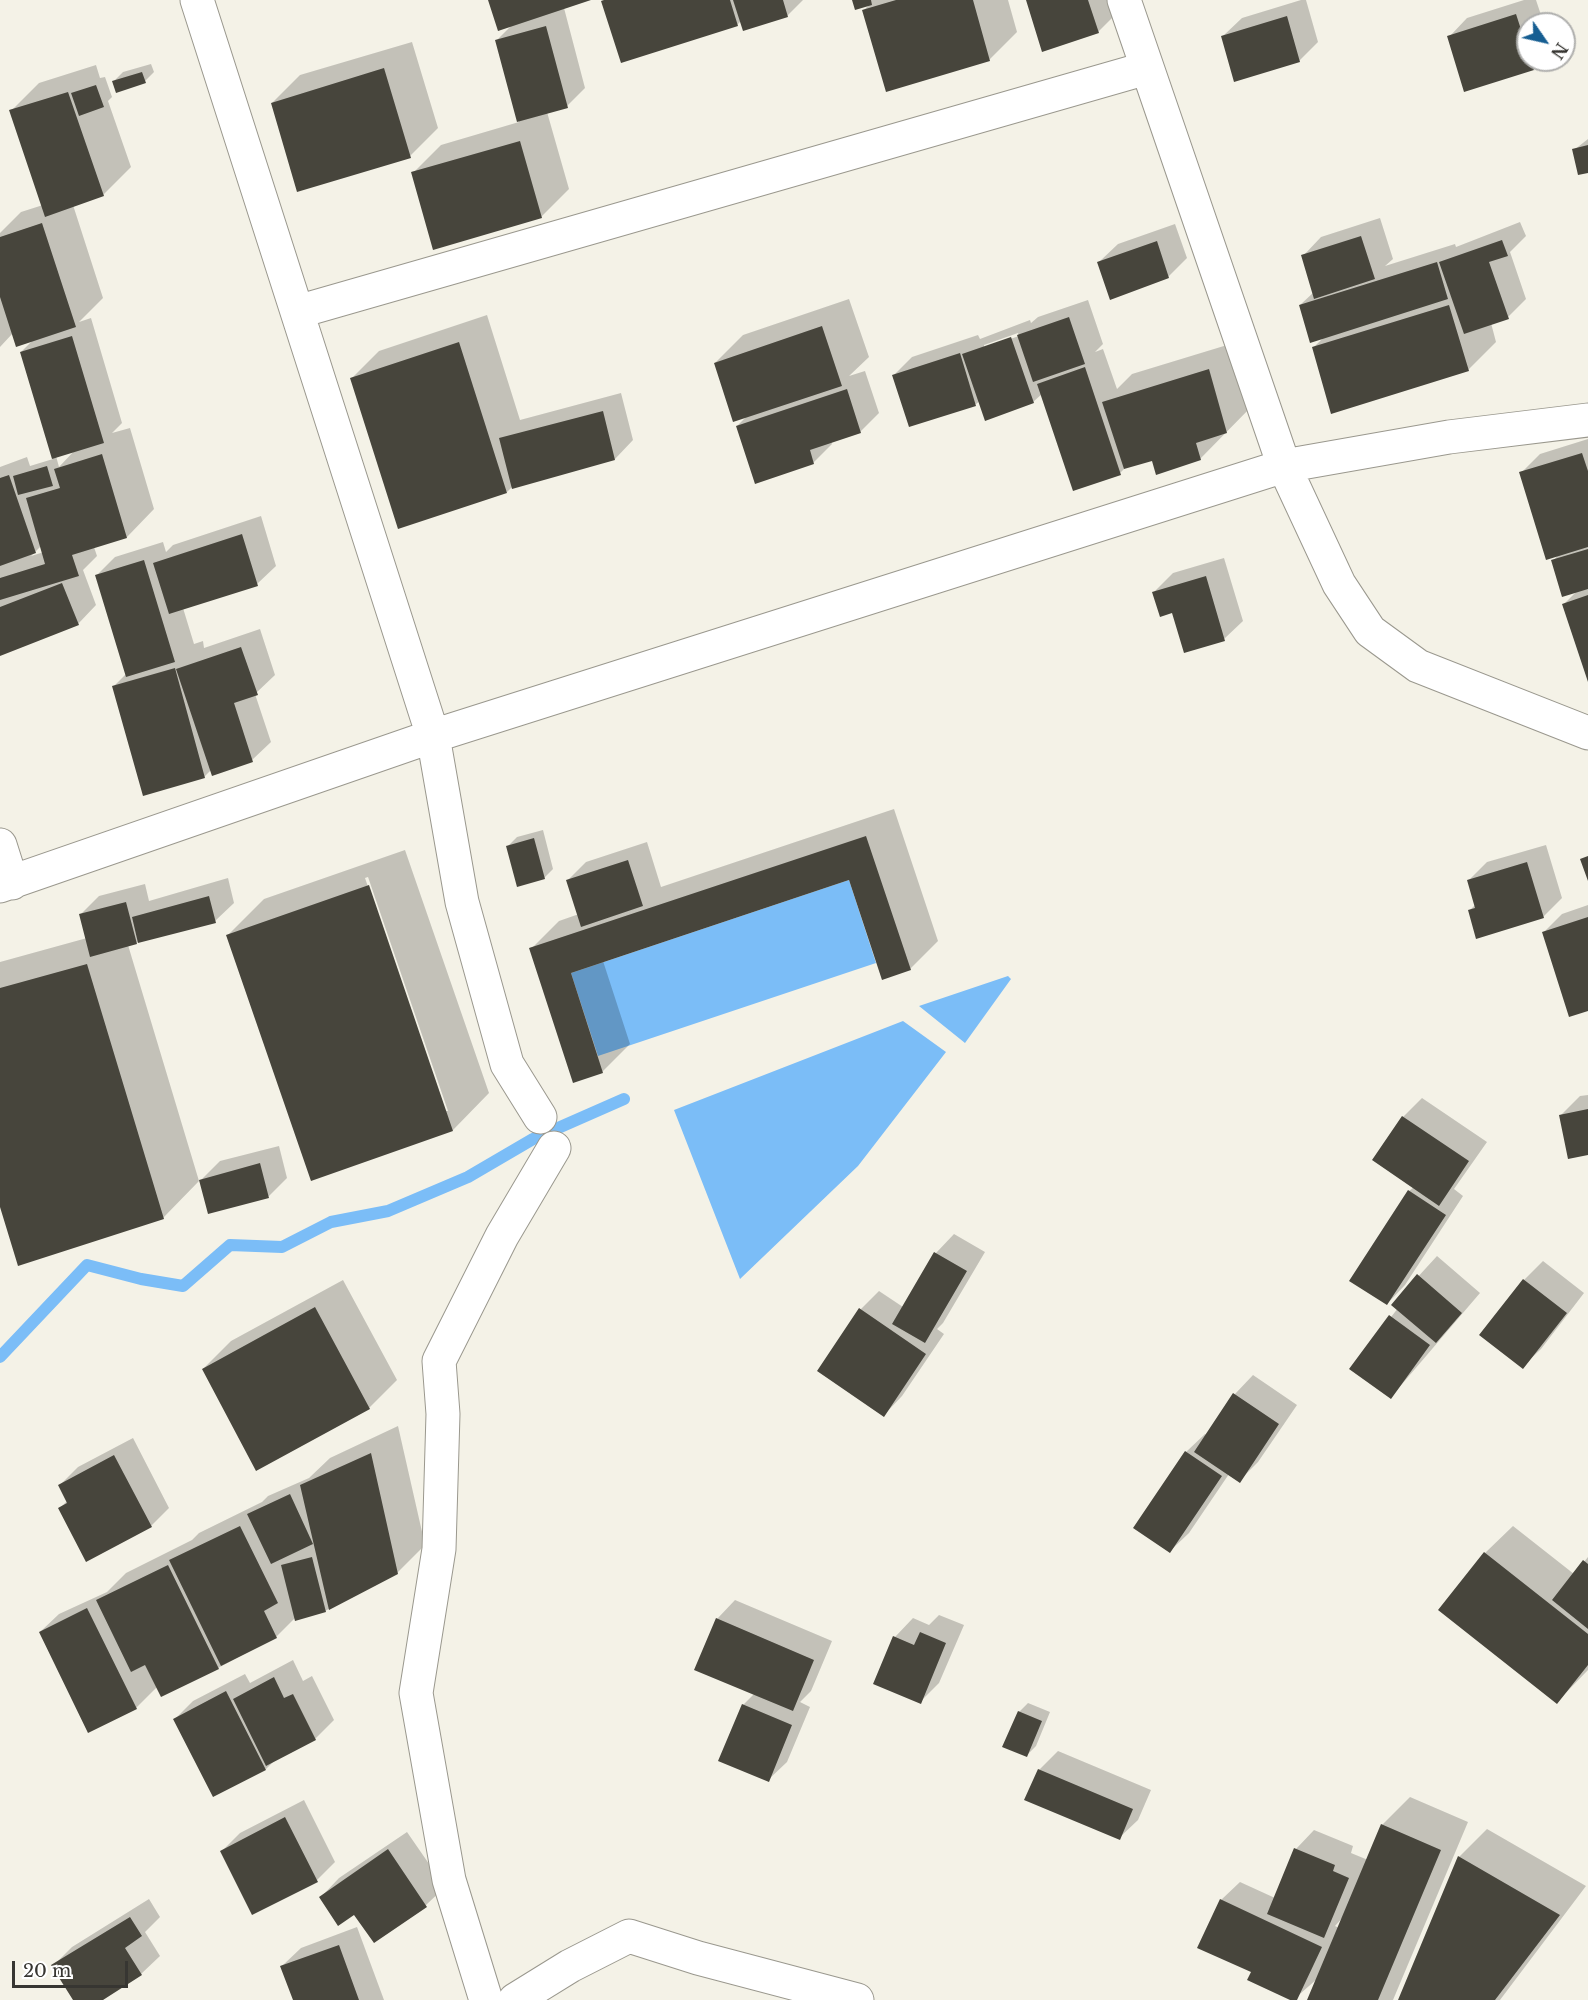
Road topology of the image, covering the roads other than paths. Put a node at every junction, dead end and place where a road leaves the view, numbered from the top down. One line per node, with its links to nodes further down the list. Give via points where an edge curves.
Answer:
1 (197, 0): 4 (street)
2 (1124, 0): 3 (street)
3 (1147, 68): 4 (street); 6 (street)
4 (297, 312): 8 (street)
5 (1588, 420): 6 (street, via 1449,437)
6 (1284, 466): 7 (street, via 1339,584 1370,631 1418,666); 8 (street)
7 (1588, 734)
8 (432, 736): 10 (street); 11 (street, via 462,902 507,1064)
9 (0, 845): 10 (street)
10 (6, 885)
11 (540, 1117)
12 (554, 1148): 13 (street, via 502,1236 439,1361 443,1414 440,1549 416,1694 449,1880)
13 (486, 2000)
14 (515, 2000): 15 (street, via 629,1936)
15 (857, 2000)

